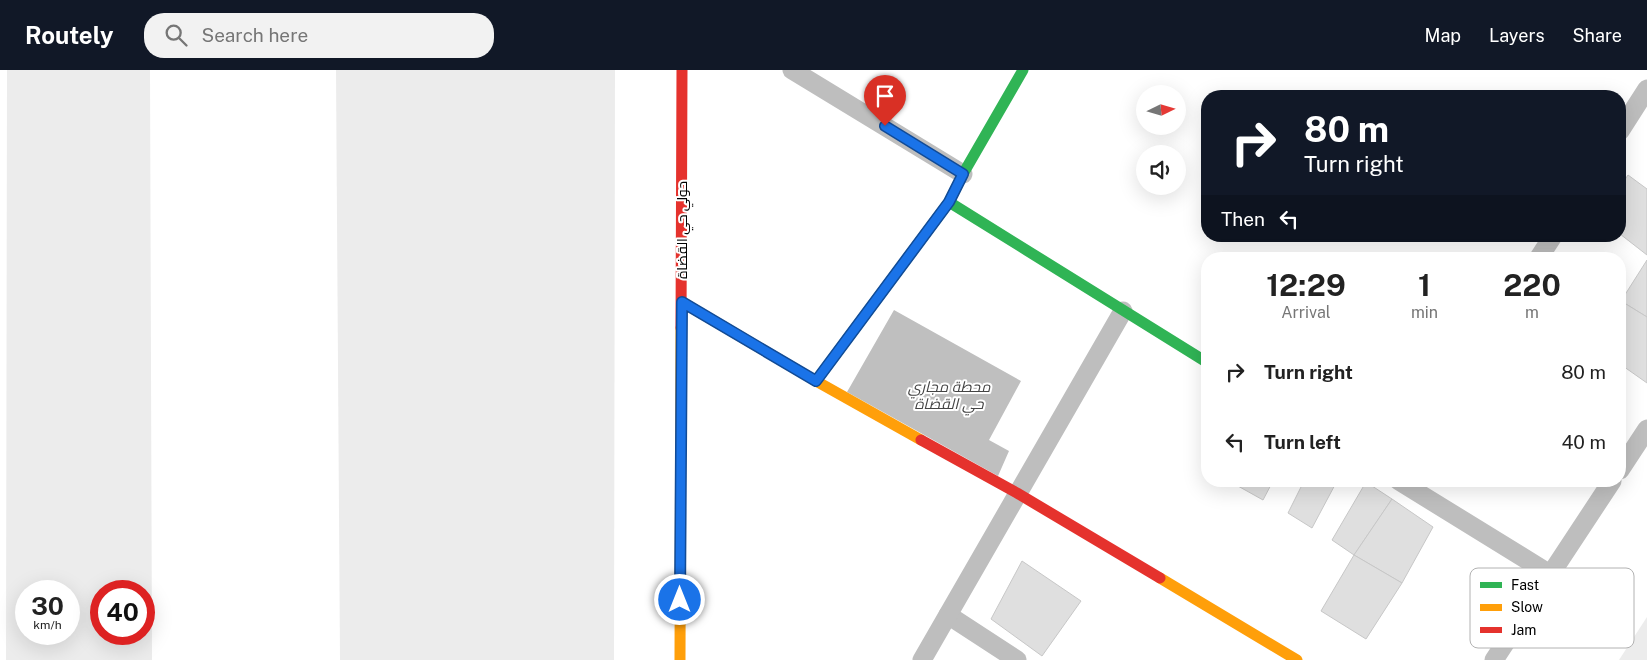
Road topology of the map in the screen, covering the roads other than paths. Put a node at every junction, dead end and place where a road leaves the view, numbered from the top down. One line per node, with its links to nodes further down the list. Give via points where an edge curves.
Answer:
1 (682, 70): 8 (street, حولي حي القضاة)
2 (792, 70): 6 (street)
3 (1023, 70): 6 (street)
4 (1647, 90): 5 (street)
5 (1626, 122)
6 (963, 174): 7 (street)
7 (949, 202): 9 (street); 11 (street)
8 (682, 302): 11 (street); 21 (street, حولي حي القضاة)
9 (1122, 311): 10 (street); 16 (street)
10 (1201, 359)
11 (816, 381): 16 (street)
12 (1647, 429): 13 (street)
13 (1626, 461)
14 (1409, 487): 17 (street)
15 (1608, 487): 18 (street)
16 (1016, 494): 19 (street); 24 (street)
17 (1540, 568)
18 (1554, 568)
19 (948, 615): 22 (street); 23 (street)
20 (1502, 648): 25 (street)
21 (680, 660)
22 (922, 660)
23 (1018, 660)
24 (1297, 660)
25 (1494, 660)

